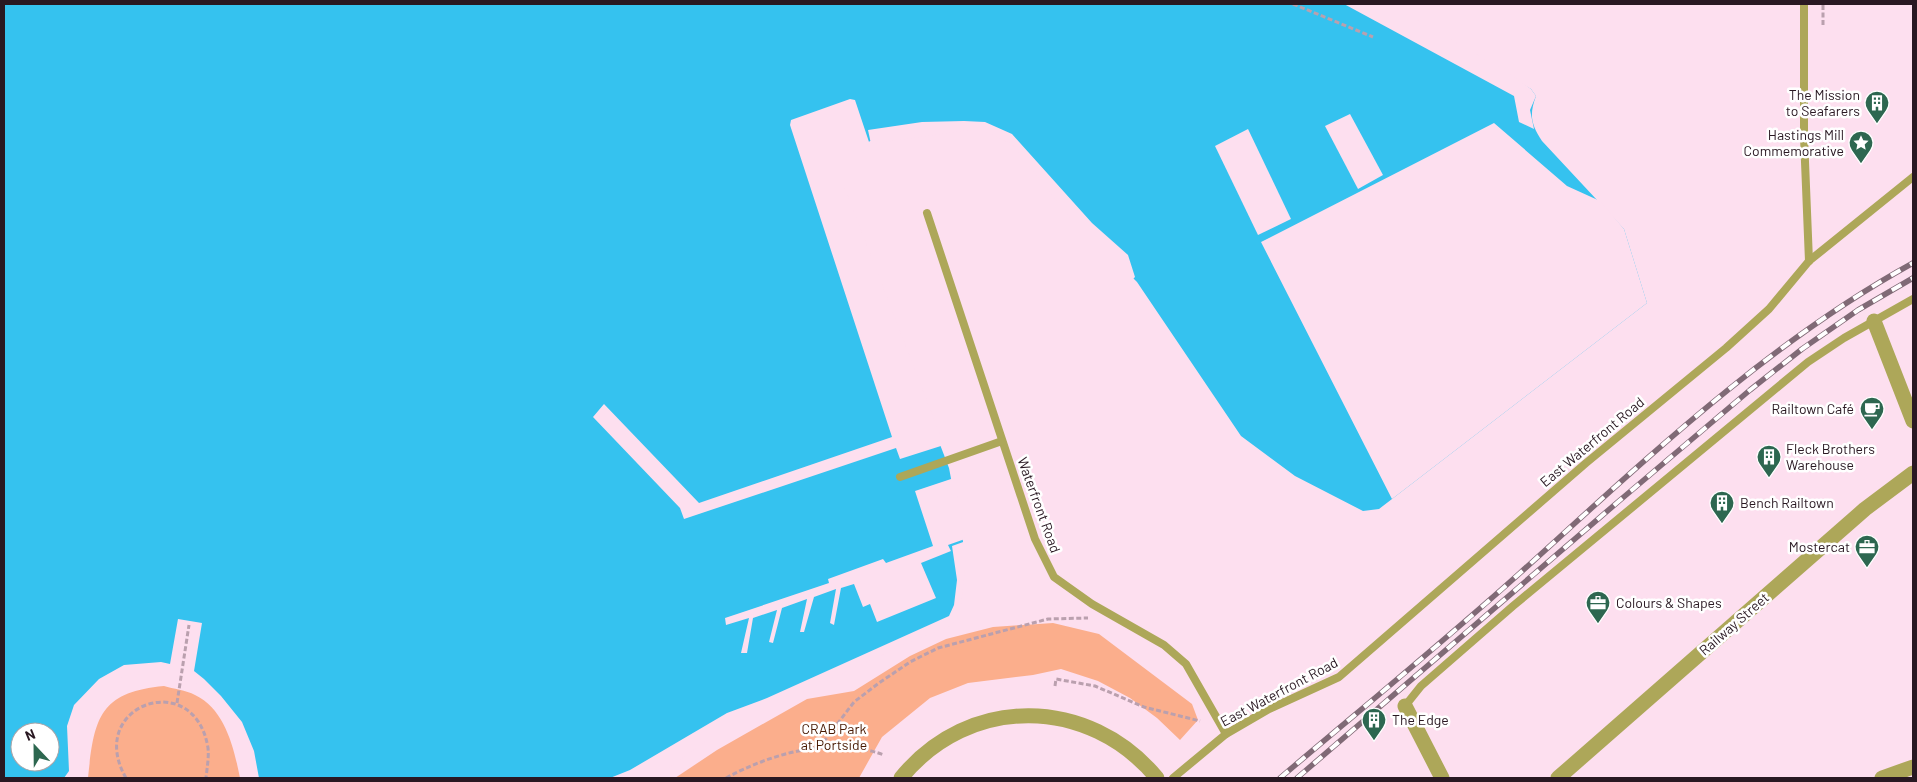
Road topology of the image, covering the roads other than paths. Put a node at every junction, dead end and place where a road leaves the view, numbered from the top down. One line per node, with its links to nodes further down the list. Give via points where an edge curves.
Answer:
1 (1804, 4): 4 (lane, via 1804,137)
2 (1913, 177): 4 (lane, East Waterfront Road)
3 (927, 214): 8 (lane, Waterfront Road)
4 (1809, 261): 12 (lane, East Waterfront Road, via 1769,309 1726,348 1586,463 1339,677)
5 (1913, 299): 6 (lane)
6 (1874, 321): 7 (street); 11 (lane, via 1801,368 1513,606 1421,686)
7 (1913, 420)
8 (1002, 441): 10 (lane); 12 (lane, Waterfront Road, via 1035,539 1054,577 1113,617 1164,645 1186,664)
9 (1913, 473): 18 (street, Railway Street, via 1864,509)
10 (900, 477)
11 (1405, 706): 17 (street)
12 (1226, 734): 16 (lane, East Waterfront Road)
13 (1913, 767): 19 (street)
14 (905, 773): 15 (street, via 938,743 963,730 998,719 1040,716 1080,724 1110,738 1136,756)
15 (1157, 778)
16 (1173, 778)
17 (1442, 778)
18 (1558, 778)
19 (1882, 778)

